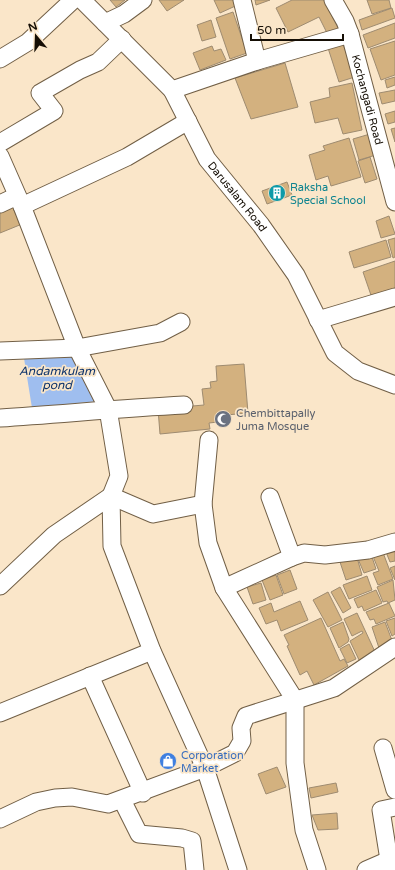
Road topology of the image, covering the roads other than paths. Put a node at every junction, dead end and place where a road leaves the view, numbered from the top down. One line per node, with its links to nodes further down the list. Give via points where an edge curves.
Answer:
1 (73, 0): 9 (street, via 28,42)
2 (82, 0): 6 (street, Darusalam Road)
3 (143, 0): 6 (street, via 124,14)
4 (242, 0): 10 (street)
5 (333, 0): 7 (street, Kochangadi Road)
6 (105, 23): 8 (street, Darusalam Road)
7 (350, 34): 10 (street); 16 (street, Kochangadi Road)
8 (122, 39): 11 (street, Darusalam Road); 13 (street, via 98,62 40,93 54,111)
9 (0, 59)
10 (257, 60): 11 (street)
11 (172, 90): 12 (street, Darusalam Road)
12 (188, 121): 15 (street, via 127,157); 19 (street, Darusalam Road, via 207,159 261,225 296,275)
13 (0, 143)
14 (0, 156): 15 (street)
15 (20, 201): 17 (street); 21 (street)
16 (395, 202)
17 (0, 204)
18 (395, 297): 19 (street)
19 (318, 320): 23 (street, Darusalam Road, via 335,353 358,371)
20 (181, 322): 21 (street, via 160,333)
21 (77, 348): 22 (street); 25 (street)
22 (0, 350)
23 (395, 385)
24 (184, 405): 25 (street)
25 (108, 409): 26 (street, via 86,413); 28 (street, via 119,476)
26 (0, 418)
27 (209, 440): 30 (street)
28 (111, 496): 30 (street, via 153,514); 33 (street, via 54,535); 36 (street, via 112,546)
29 (270, 497): 32 (street)
30 (203, 504): 34 (street, via 208,543)
31 (395, 542): 32 (street, via 368,550 325,555 304,553)
32 (292, 557): 34 (street)
33 (0, 586)
34 (224, 588): 38 (street)
35 (395, 647): 38 (street, via 334,688)
36 (152, 652): 37 (street); 41 (street)
37 (90, 676): 39 (street); 43 (street)
38 (295, 700): 41 (street, via 246,716 241,728 242,741 235,753); 50 (street, via 295,763 304,830)
39 (0, 713)
40 (383, 748): 42 (street)
41 (205, 768): 43 (street); 49 (street)
42 (395, 790)
43 (143, 793): 44 (street)
44 (122, 800): 46 (street, via 108,804 72,797 55,798 36,802); 48 (street, via 139,834 182,838 192,842)
45 (395, 807): 47 (street, via 381,810)
46 (0, 819)
47 (392, 865): 51 (street)
48 (195, 870)
49 (238, 870)
50 (317, 870)
51 (366, 870)

